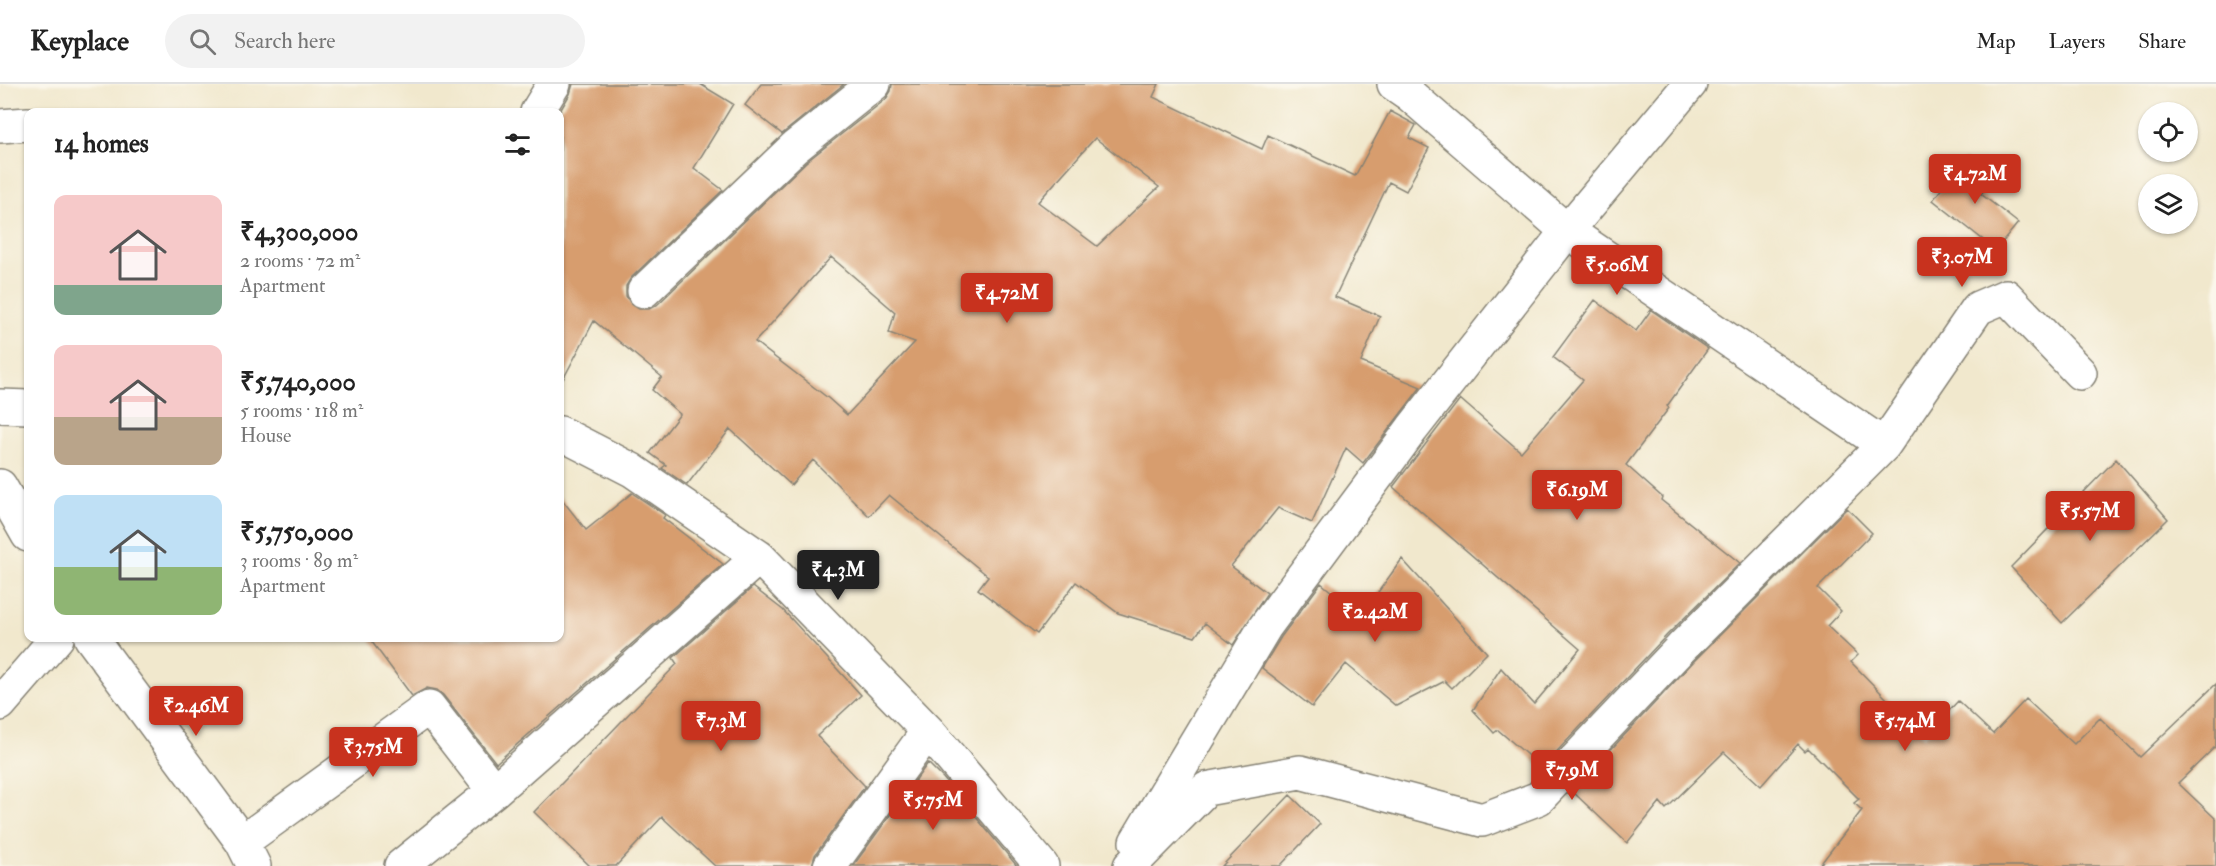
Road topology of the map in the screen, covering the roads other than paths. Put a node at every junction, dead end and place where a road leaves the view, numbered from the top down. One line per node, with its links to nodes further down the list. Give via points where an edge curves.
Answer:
1 (554, 84): 5 (street)
2 (874, 84): 9 (street, via 794,148)
3 (1394, 84): 8 (street)
4 (1690, 84): 8 (street)
5 (539, 108)
6 (24, 124): 7 (street)
7 (0, 126)
8 (1567, 231): 14 (street); 27 (street, via 1412,429 1265,627)
9 (644, 291)
10 (2080, 373): 14 (street, via 2006,296 1978,308)
11 (0, 406): 12 (street)
12 (24, 407)
13 (564, 435): 17 (street, via 632,470)
14 (1884, 446): 28 (street, via 1681,648 1539,798 1482,820 1300,772 1206,789)
15 (0, 486): 16 (street)
16 (24, 529)
17 (759, 557): 21 (street); 22 (street)
18 (54, 642): 20 (street)
19 (93, 642): 23 (street)
20 (0, 704)
21 (928, 730): 25 (street); 26 (street)
22 (494, 791): 23 (street, via 429,707); 24 (street)
23 (248, 854)
24 (417, 861)
25 (830, 866)
26 (1042, 866)
27 (1122, 866)
28 (1130, 866)

